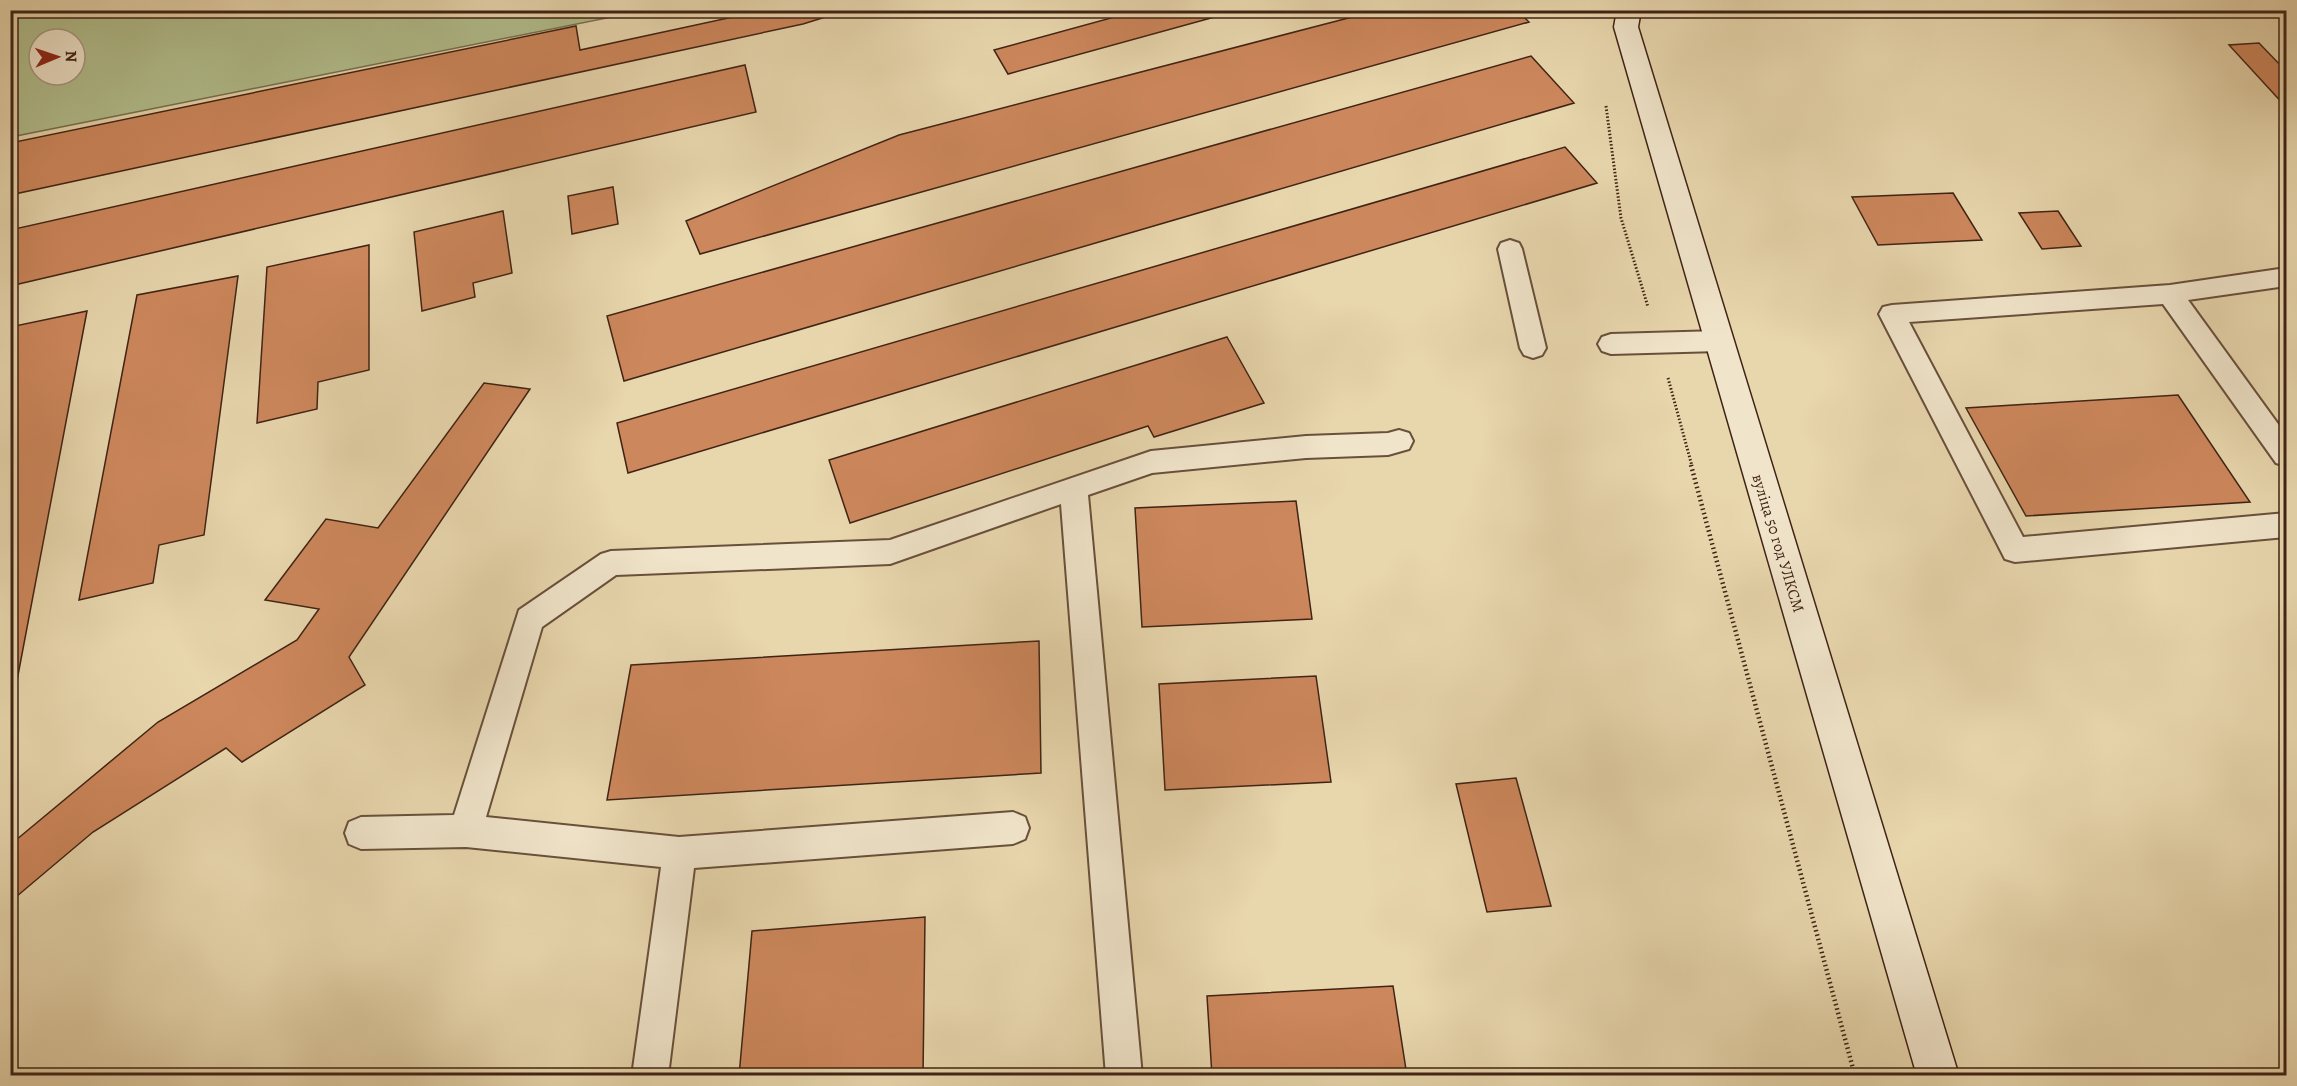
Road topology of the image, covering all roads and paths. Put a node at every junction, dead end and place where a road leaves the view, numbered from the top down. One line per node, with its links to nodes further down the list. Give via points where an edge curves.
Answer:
1 (1629, 10): 6 (main road, вуліца 50 год УЛКСМ, via 1626,27)
2 (1605, 99): 7 (path, via 1621,218)
3 (1510, 249): 9 (lane)
4 (2286, 277): 5 (lane)
5 (2170, 294): 11 (lane); 13 (lane, via 1892,315 2015,550)
6 (1719, 341): 7 (lane); 21 (main road, вуліца 50 год УЛКСМ)
7 (1659, 342): 8 (lane); 20 (path)
8 (1611, 344)
9 (1533, 348)
10 (1399, 441): 12 (lane, via 1151,462)
11 (2286, 455)
12 (1074, 488): 15 (lane, via 890,552 611,563 529,619); 19 (lane)
13 (2286, 525)
14 (1013, 828): 17 (lane)
15 (466, 831): 16 (lane); 17 (lane)
16 (361, 832)
17 (679, 853): 18 (lane)
18 (650, 1076)
19 (1124, 1076)
20 (1855, 1076)
21 (1938, 1076)

